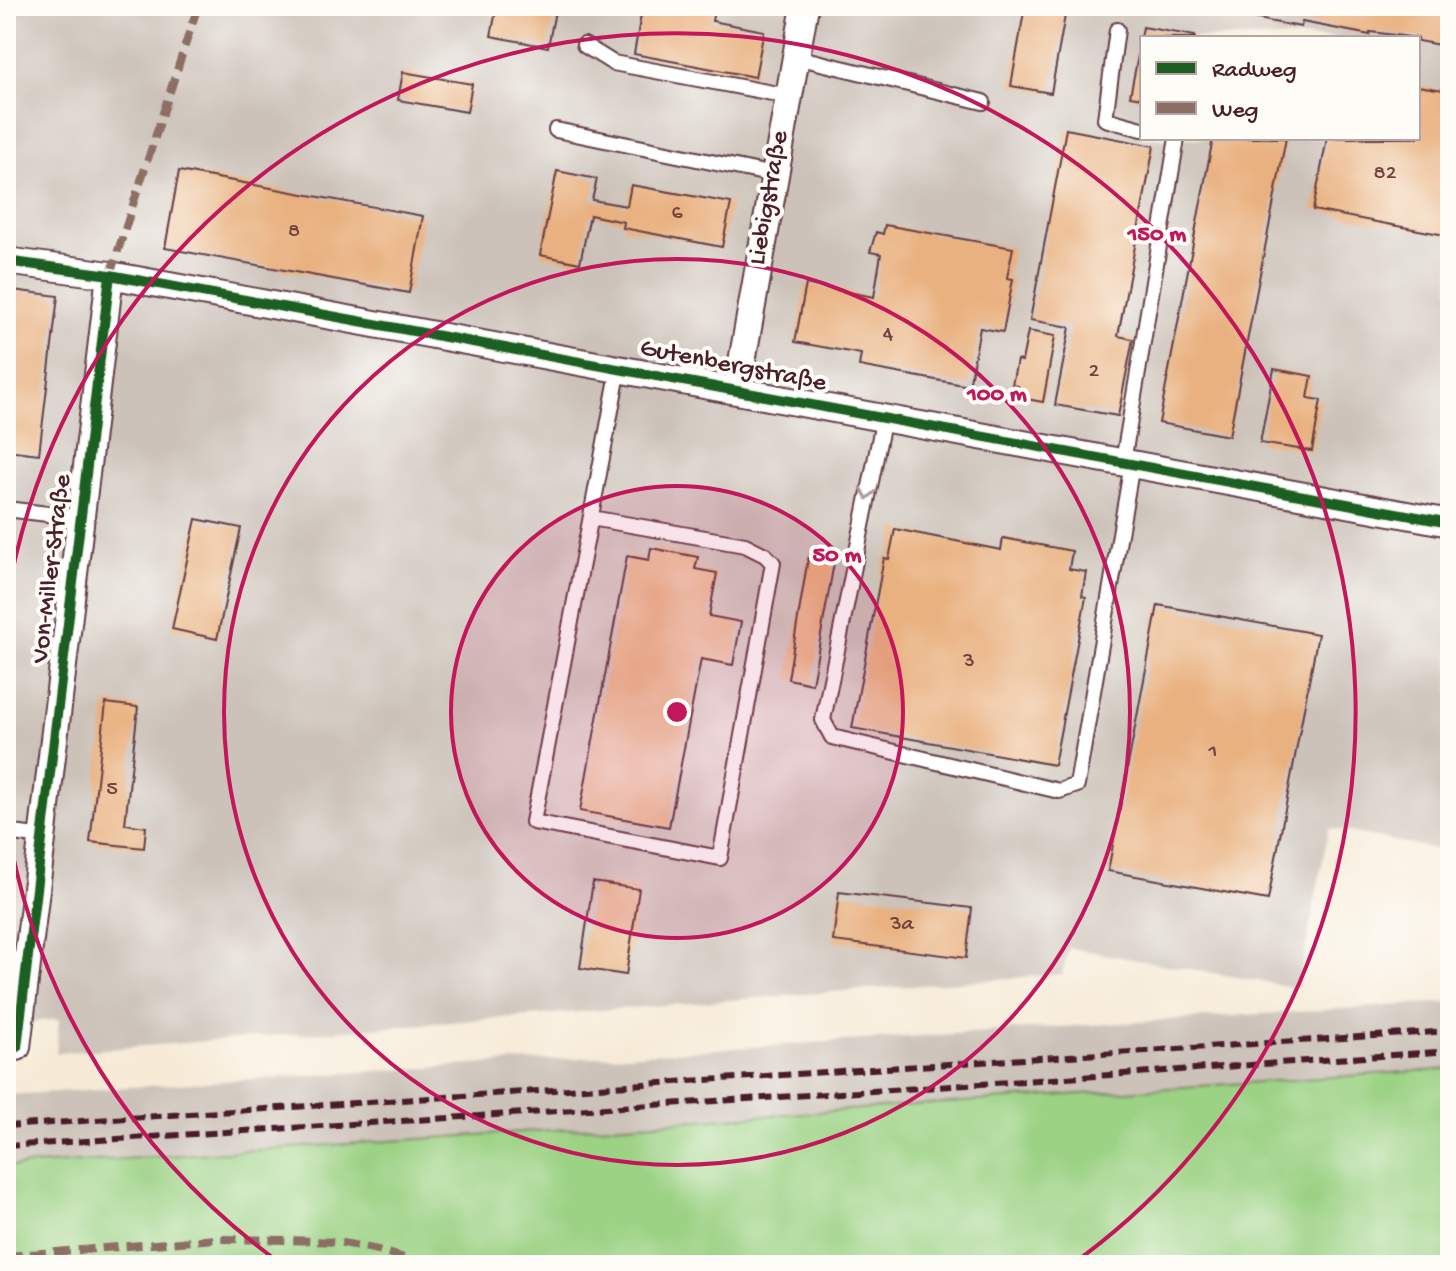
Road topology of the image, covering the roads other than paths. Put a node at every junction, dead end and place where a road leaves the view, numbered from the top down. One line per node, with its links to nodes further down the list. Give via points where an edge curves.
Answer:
1 (805, 6): 4 (street, Liebigstraße)
2 (1117, 30): 7 (lane, via 1105,119)
3 (584, 45): 5 (lane, via 613,63)
4 (796, 57): 5 (street, Liebigstraße); 6 (lane)
5 (788, 96): 10 (street, Liebigstraße)
6 (983, 102)
7 (1140, 128)
8 (556, 130): 10 (lane)
9 (1177, 140): 16 (lane)
10 (774, 175): 14 (street, Liebigstraße)
11 (6, 261): 12 (street, Gutenbergstraße)
12 (110, 275): 13 (street, Gutenbergstraße); 18 (street, Von-Miller-Straße)
13 (619, 368): 14 (street, Gutenbergstraße); 19 (lane)
14 (737, 390): 15 (street, Gutenbergstraße)
15 (884, 417): 16 (street, Gutenbergstraße); 16 (lane, one-way to 16, via 823,720 832,737 1059,791 1077,785)
16 (1127, 463): 20 (street, Gutenbergstraße)
17 (6, 509): 18 (lane)
18 (81, 518): 22 (street, Von-Miller-Straße)
19 (591, 518): 19 (lane, via 533,822 720,858 773,563 745,545)
20 (1450, 523)
21 (6, 832): 22 (lane)
22 (43, 837): 23 (street, Von-Miller-Straße, via 17,1047)
23 (6, 1048)

